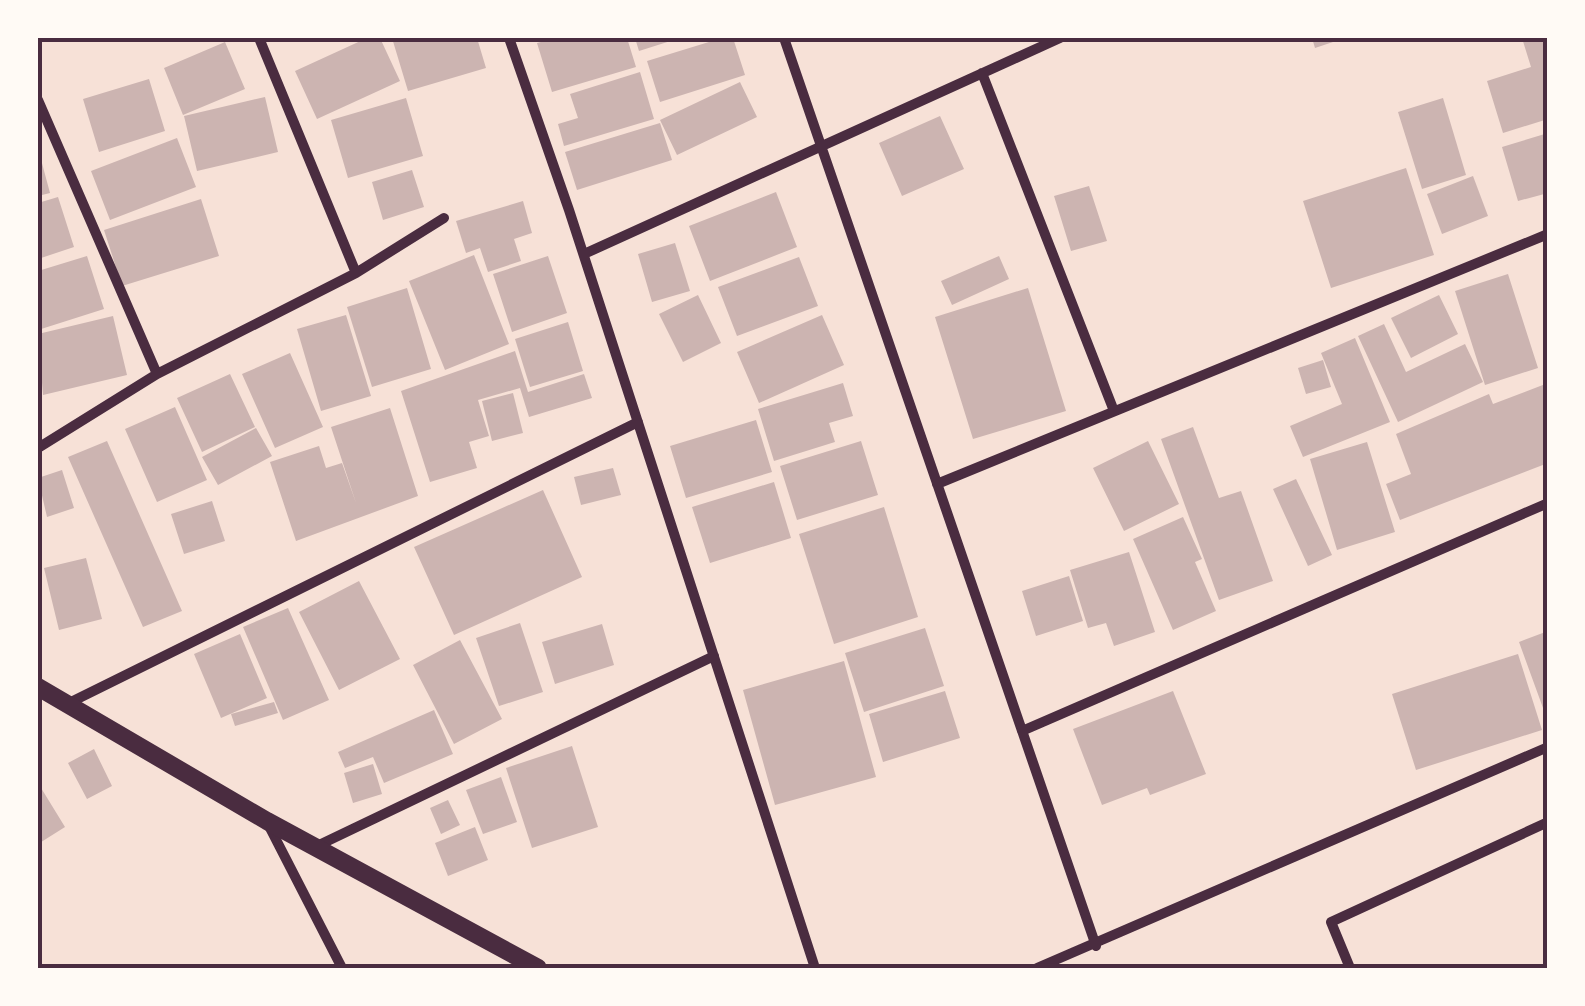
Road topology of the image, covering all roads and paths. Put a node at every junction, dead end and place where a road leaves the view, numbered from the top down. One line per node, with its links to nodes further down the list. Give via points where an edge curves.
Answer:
1 (259, 38): 11 (street)
2 (509, 38): 10 (street)
3 (784, 38): 7 (street)
4 (1060, 38): 5 (street)
5 (982, 73): 7 (street); 13 (street)
6 (38, 100): 12 (street)
7 (821, 147): 10 (street); 16 (street)
8 (444, 218): 11 (street)
9 (1548, 234): 13 (street)
10 (584, 254): 14 (street)
11 (356, 273): 12 (street)
12 (157, 374): 15 (street)
13 (1114, 412): 16 (street)
14 (638, 422): 18 (street); 20 (street)
15 (38, 448)
16 (937, 484): 21 (street)
17 (1548, 504): 21 (street)
18 (714, 656): 25 (street); 29 (street)
19 (38, 687): 20 (street)
20 (69, 704): 23 (street)
21 (1022, 730): 26 (street)
22 (1548, 747): 26 (street)
23 (267, 821): 25 (street); 27 (street)
24 (1548, 822): 31 (street, via 1331,922)
25 (318, 846): 28 (street)
26 (1096, 946): 30 (street)
27 (342, 968)
28 (538, 968)
29 (815, 968)
30 (1037, 968)
31 (1350, 968)

